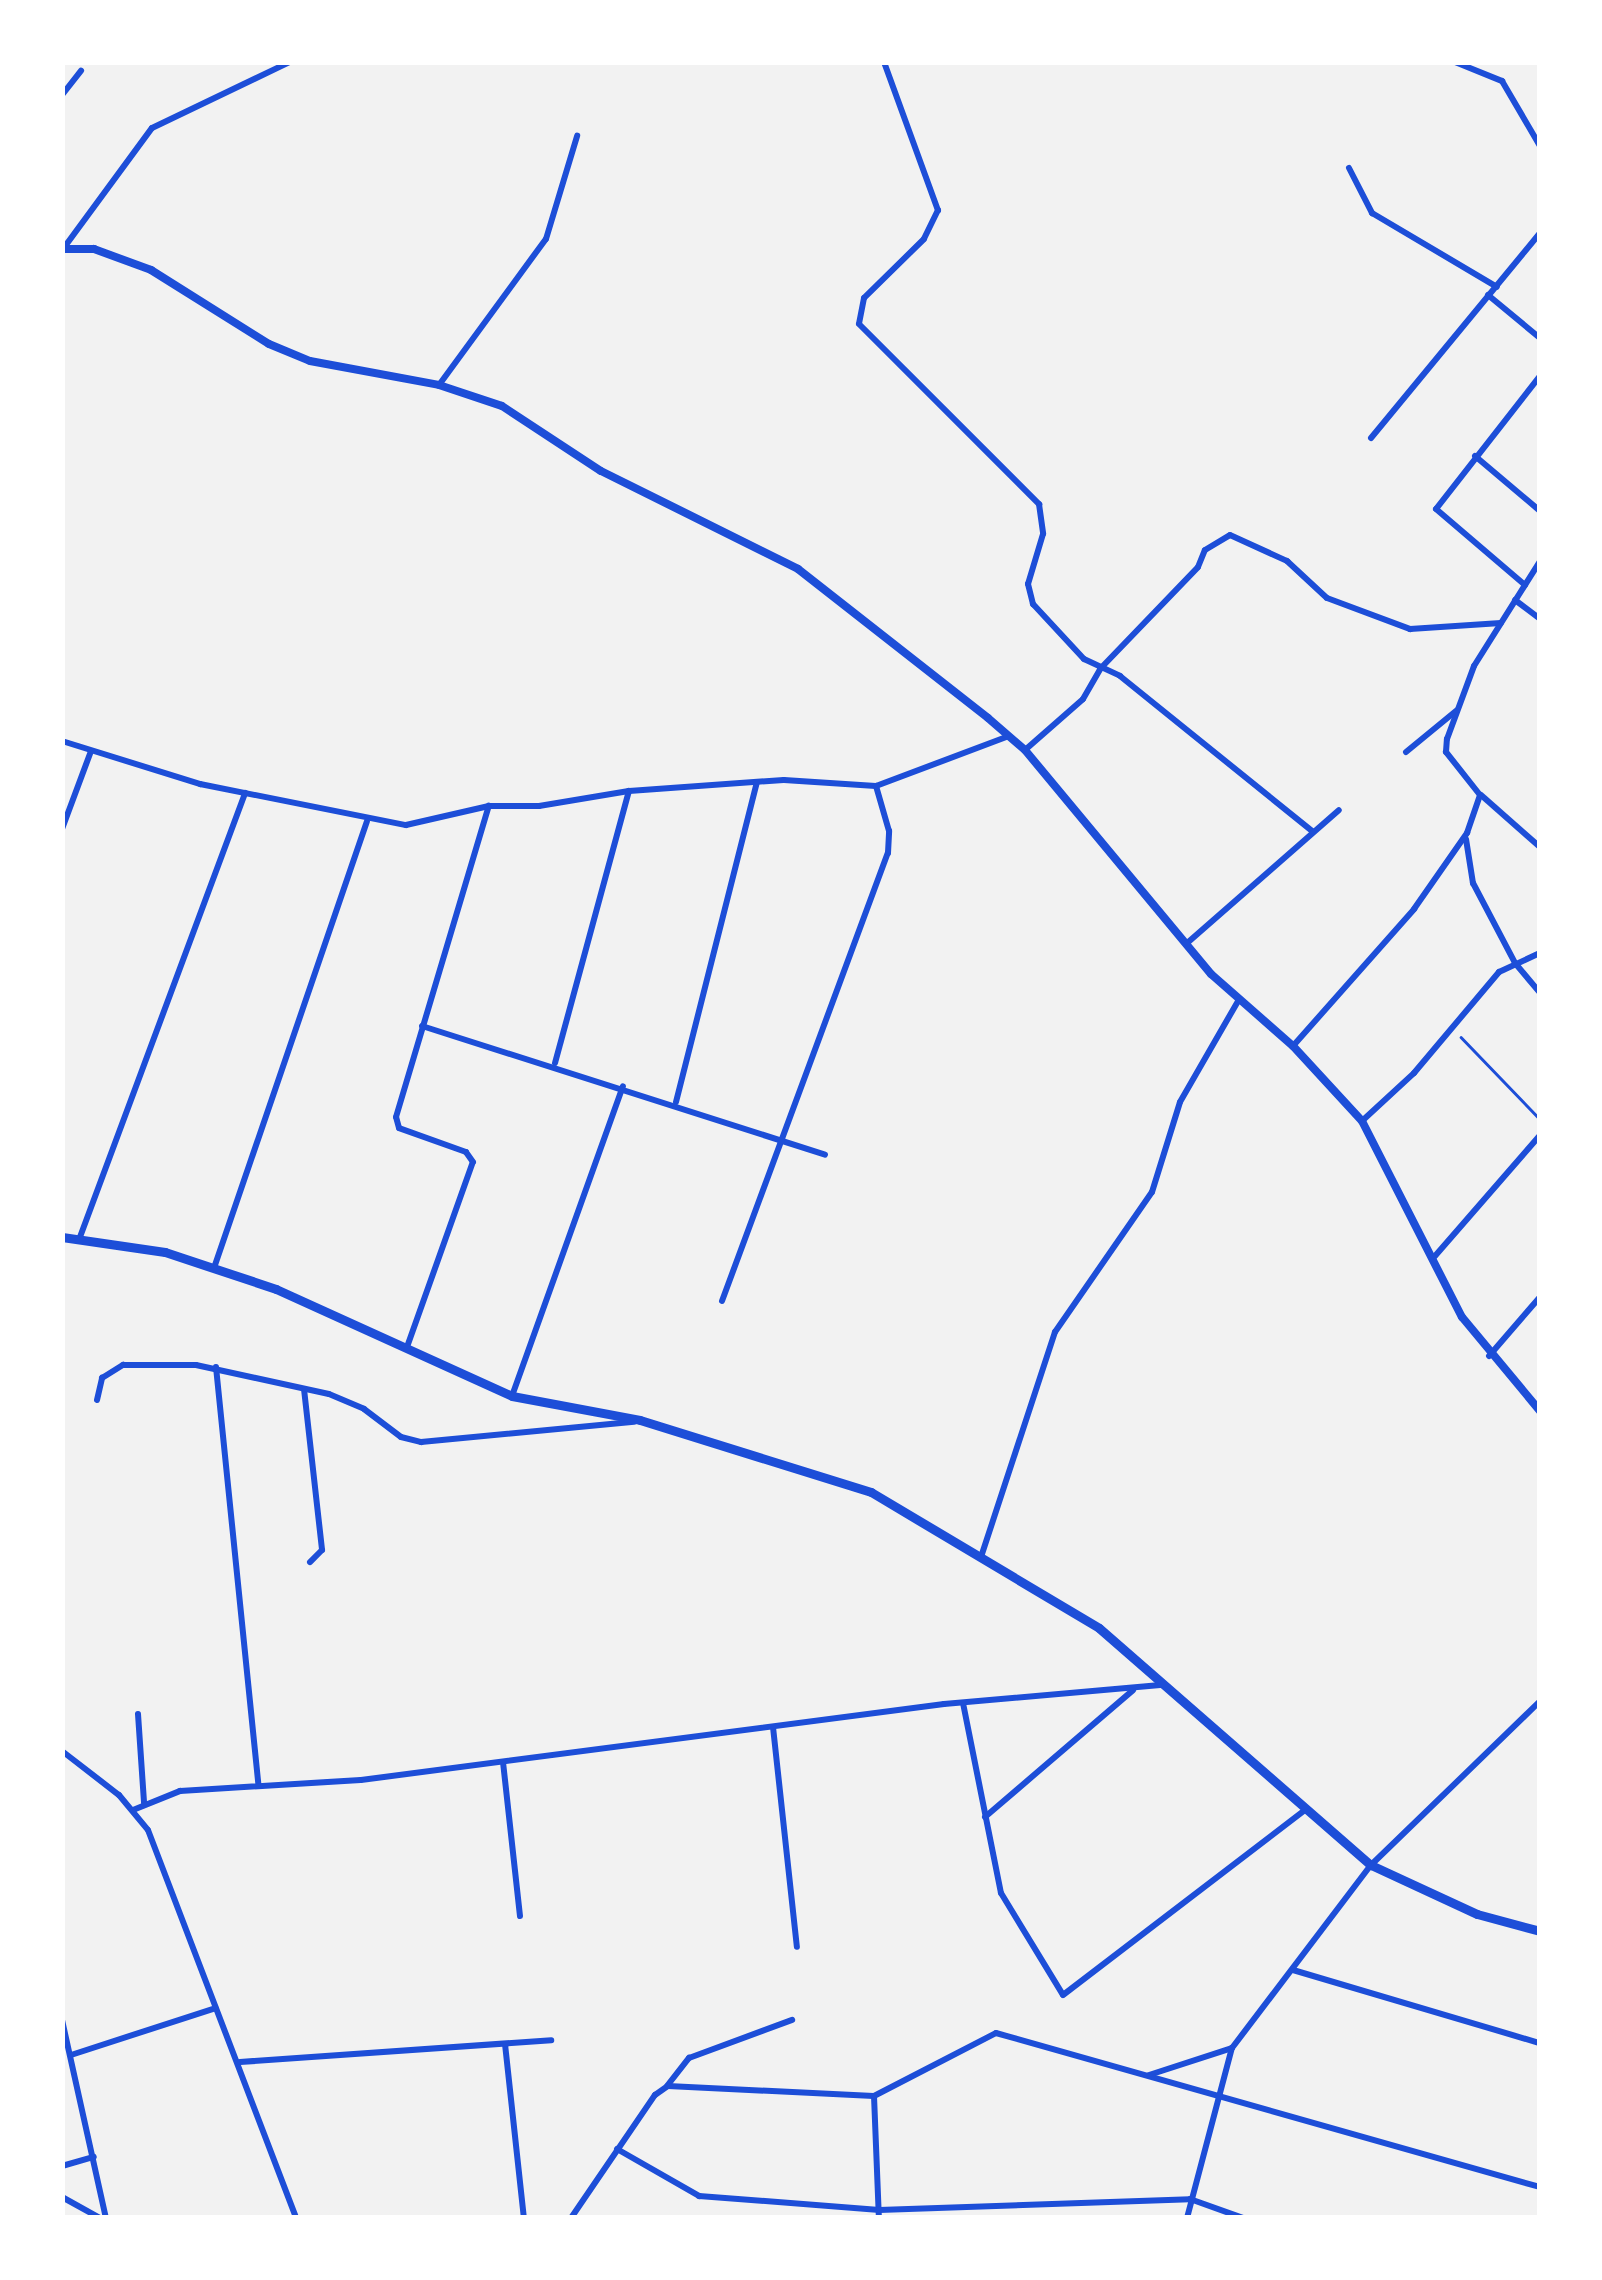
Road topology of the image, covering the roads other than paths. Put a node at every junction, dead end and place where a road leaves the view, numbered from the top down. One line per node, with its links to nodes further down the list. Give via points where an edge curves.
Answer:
1 (290, 62): 10 (street, via 152,128)
2 (884, 62): 24 (street, via 938,210 924,239 864,298 859,324 1030,490 1044,518 1029,595)
3 (1455, 62): 7 (street, via 1502,81)
4 (81, 71): 5 (street)
5 (62, 96)
6 (578, 136): 15 (street, via 546,239)
7 (1540, 146)
8 (1349, 168): 11 (street, via 1372,213)
9 (1540, 233): 11 (street)
10 (63, 249): 15 (street, via 94,249 151,270 269,344 310,361)
11 (1497, 287): 12 (street)
12 (1488, 295): 13 (street); 16 (street)
13 (1540, 338)
14 (1540, 376): 17 (street)
15 (439, 384): 26 (street, via 502,406 600,471 798,569)
16 (1371, 438)
17 (1475, 456): 18 (street); 20 (street, via 1439,501 1438,513)
18 (1540, 511)
19 (1540, 561): 20 (street)
20 (1525, 585): 21 (street)
21 (1515, 600): 22 (street); 23 (street)
22 (1540, 619)
23 (1501, 623): 24 (street, via 1410,629 1327,598 1276,554 1230,536 1205,550 1198,567); 25 (street)
24 (1100, 669): 28 (street, via 1083,699); 40 (street, via 1120,676)
25 (1457, 710): 30 (street); 35 (street, via 1446,752)
26 (1008, 736): 28 (street); 32 (street)
27 (62, 741): 29 (street)
28 (1025, 750): 43 (street)
29 (91, 751): 34 (street); 39 (street)
30 (1406, 752)
31 (757, 783): 32 (street); 33 (street); 52 (street)
32 (876, 786): 55 (street, via 890,831 888,853)
33 (628, 791): 36 (street, via 539,806); 50 (street)
34 (245, 793): 38 (street); 58 (street)
35 (1480, 795): 41 (street); 42 (street)
36 (489, 806): 38 (street, via 430,824); 48 (street)
37 (1339, 810): 40 (street)
38 (367, 821): 60 (street)
39 (62, 829)
40 (1312, 832): 43 (street)
41 (1467, 833): 45 (street, via 1473,884); 49 (street, via 1414,909)
42 (1540, 847)
43 (1186, 944): 47 (street)
44 (1540, 952): 45 (street)
45 (1515, 963): 46 (street); 53 (street)
46 (1540, 993)
47 (1238, 1001): 49 (street); 71 (street, via 1180,1102 1152,1192 1056,1332)
48 (422, 1026): 50 (street); 63 (street, via 397,1125 470,1154 470,1174)
49 (1293, 1046): 53 (street)
50 (554, 1064): 51 (street)
51 (623, 1086): 52 (street); 67 (street)
52 (676, 1103): 55 (street)
53 (1362, 1121): 59 (street)
54 (1540, 1135): 59 (street)
55 (780, 1142): 56 (street); 62 (street)
56 (825, 1155)
57 (62, 1236): 58 (main road)
58 (80, 1238): 60 (main road)
59 (1435, 1256): 64 (street, via 1462,1317)
60 (214, 1268): 63 (main road)
61 (1540, 1297): 64 (street)
62 (722, 1302)
63 (406, 1347): 67 (main road)
64 (1489, 1356): 69 (street)
65 (216, 1367): 66 (street); 68 (street, via 123,1366 102,1378); 81 (street)
66 (304, 1389): 70 (street, via 348,1401 400,1437 421,1442); 72 (street, via 322,1550)
67 (512, 1396): 70 (main road)
68 (97, 1400)
69 (1540, 1411)
70 (640, 1420): 71 (main road, via 871,1492)
71 (980, 1561): 73 (main road, via 1099,1628)
72 (310, 1562)
73 (1163, 1685): 74 (street); 83 (main road)
74 (1134, 1689): 76 (street); 85 (street)
75 (1540, 1701): 86 (street)
76 (963, 1702): 78 (street); 85 (street)
77 (138, 1714): 82 (street)
78 (773, 1727): 80 (street); 89 (street)
79 (62, 1751): 84 (street)
80 (503, 1762): 81 (street, via 361,1780); 87 (street)
81 (258, 1783): 82 (street, via 180,1791)
82 (144, 1803): 84 (street)
83 (1306, 1809): 85 (street, via 1067,1995 1056,1990 1001,1893); 86 (main road)
84 (133, 1810): 91 (street, via 171,1882)
85 (986, 1817)
86 (1372, 1864): 88 (main road, via 1478,1914); 90 (street)
87 (520, 1916)
88 (1540, 1930)
89 (797, 1947)
90 (1293, 1970): 95 (street); 97 (street)
91 (216, 2008): 98 (street); 99 (street)
92 (62, 2020): 98 (street)
93 (792, 2020): 101 (street, via 689,2058)
94 (551, 2040): 96 (street)
95 (1540, 2042)
96 (505, 2044): 99 (street); 113 (street)
97 (1232, 2048): 100 (street); 102 (street)
98 (71, 2055): 105 (street)
99 (240, 2062): 112 (street)
100 (1148, 2075): 102 (street); 103 (street, via 996,2033)
101 (666, 2087): 103 (street); 104 (street)
102 (1222, 2094): 107 (street); 109 (street)
103 (874, 2096): 110 (street)
104 (617, 2149): 110 (street, via 696,2195); 114 (street)
105 (94, 2158): 106 (street); 111 (street)
106 (62, 2166)
107 (1540, 2187)
108 (62, 2196): 111 (street)
109 (1190, 2200): 110 (street); 115 (street); 116 (street)
110 (879, 2214)
111 (103, 2218)
112 (296, 2218)
113 (524, 2218)
114 (572, 2218)
115 (1187, 2218)
116 (1243, 2218)

